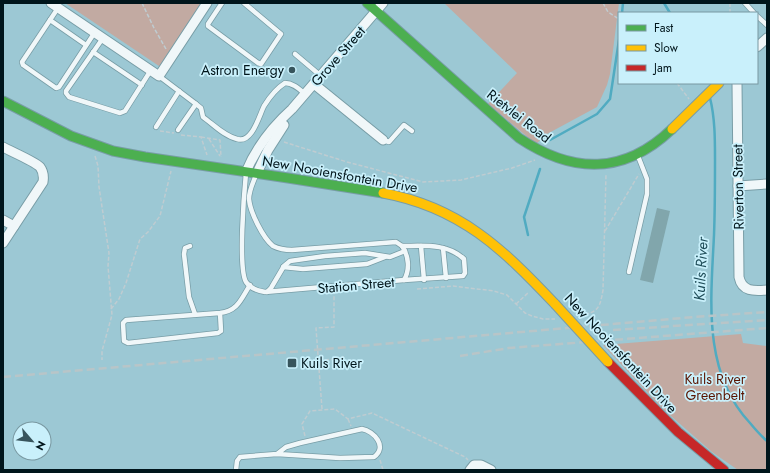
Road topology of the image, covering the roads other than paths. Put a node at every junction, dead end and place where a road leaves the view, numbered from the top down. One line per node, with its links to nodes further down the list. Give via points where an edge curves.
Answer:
1 (206, 3): 20 (street)
2 (222, 3): 3 (lane, via 208,26 261,64 281,34)
3 (244, 3)
4 (368, 3): 8 (street, Rietvlei Road)
5 (383, 3): 8 (street, Grove Street)
6 (745, 3): 9 (lane)
7 (55, 5): 11 (lane); 13 (street)
8 (376, 11): 21 (street, Grove Street); 36 (street, Rietvlei Road, via 519,138 542,153 556,159 591,164 612,162)
9 (753, 12)
10 (758, 17): 12 (lane)
11 (50, 20): 15 (lane); 15 (lane, via 22,65 56,88)
12 (767, 25)
13 (99, 35): 15 (lane); 17 (lane); 19 (street)
14 (767, 38): 16 (street)
15 (86, 45)
16 (758, 46)
17 (93, 52): 25 (lane); 25 (lane, via 66,91 69,97 120,113 125,111)
18 (295, 54): 21 (lane)
19 (151, 70): 20 (street); 25 (lane)
20 (160, 76): 26 (lane)
21 (321, 76): 22 (street, Grove Street)
22 (314, 84): 27 (street, Grove Street); 34 (street)
23 (718, 84): 36 (street, Rietvlei Road, via 694,103 665,135)
24 (737, 84): 40 (street, Riverton Street)
25 (142, 85)
26 (179, 91): 29 (lane); 31 (lane)
27 (305, 94): 29 (lane, via 285,82 265,104 251,133 240,140 231,137 203,117 201,108); 30 (street, Grove Street)
28 (3, 101): 37 (street, New Nooiensfontein Drive, via 82,141 112,151)
29 (196, 104): 32 (lane)
30 (292, 109): 37 (street, Grove Street, via 279,121 251,160); 38 (street, Grove Street)
31 (158, 129)
32 (178, 130)
33 (412, 131): 34 (lane, via 404,125 389,142)
34 (383, 140)
35 (3, 147): 42 (street, via 38,165 44,178)
36 (637, 154): 50 (lane, via 647,179 647,194)
37 (246, 172): 38 (street, New Nooiensfontein Drive); 54 (lane, via 242,261 244,277)
38 (257, 173): 46 (lane, via 250,190 250,207 264,236 277,248 292,250 396,242); 63 (street, New Nooiensfontein Drive, bridge, via 409,199 436,208 466,223 502,249 664,421)
39 (767, 184): 40 (street)
40 (738, 186): 55 (street, Riverton Street, via 739,277 746,288 753,291)
41 (3, 220): 42 (street)
42 (14, 226): 43 (street)
43 (3, 243)
44 (190, 246): 58 (lane, via 185,248 184,254 189,296)
45 (421, 246): 46 (lane); 47 (lane); 53 (lane)
46 (404, 248): 48 (lane, via 394,256); 52 (lane, Station Street, via 408,269)
47 (443, 248): 51 (lane); 51 (lane, via 463,258 465,262 463,276)
48 (387, 257): 49 (lane, via 367,264); 49 (lane, via 365,253 325,256 290,261)
49 (283, 268): 56 (lane)
50 (629, 272)
51 (446, 278): 53 (lane)
52 (404, 280): 53 (lane); 56 (lane, Station Street)
53 (424, 280)
54 (250, 285): 56 (lane, Station Street); 57 (lane, via 235,308 228,312)
55 (767, 290)
56 (267, 292)
57 (220, 312): 58 (lane); 58 (lane, via 221,331 218,333 128,343 124,341 123,323 126,320)
58 (195, 314)
59 (277, 454): 59 (lane, via 286,447 300,442 362,429 372,433 380,445 374,457 340,458); 61 (lane, via 240,457)
60 (472, 467): 62 (street, via 481,465)
61 (236, 470)
62 (491, 470)
63 (724, 470)

